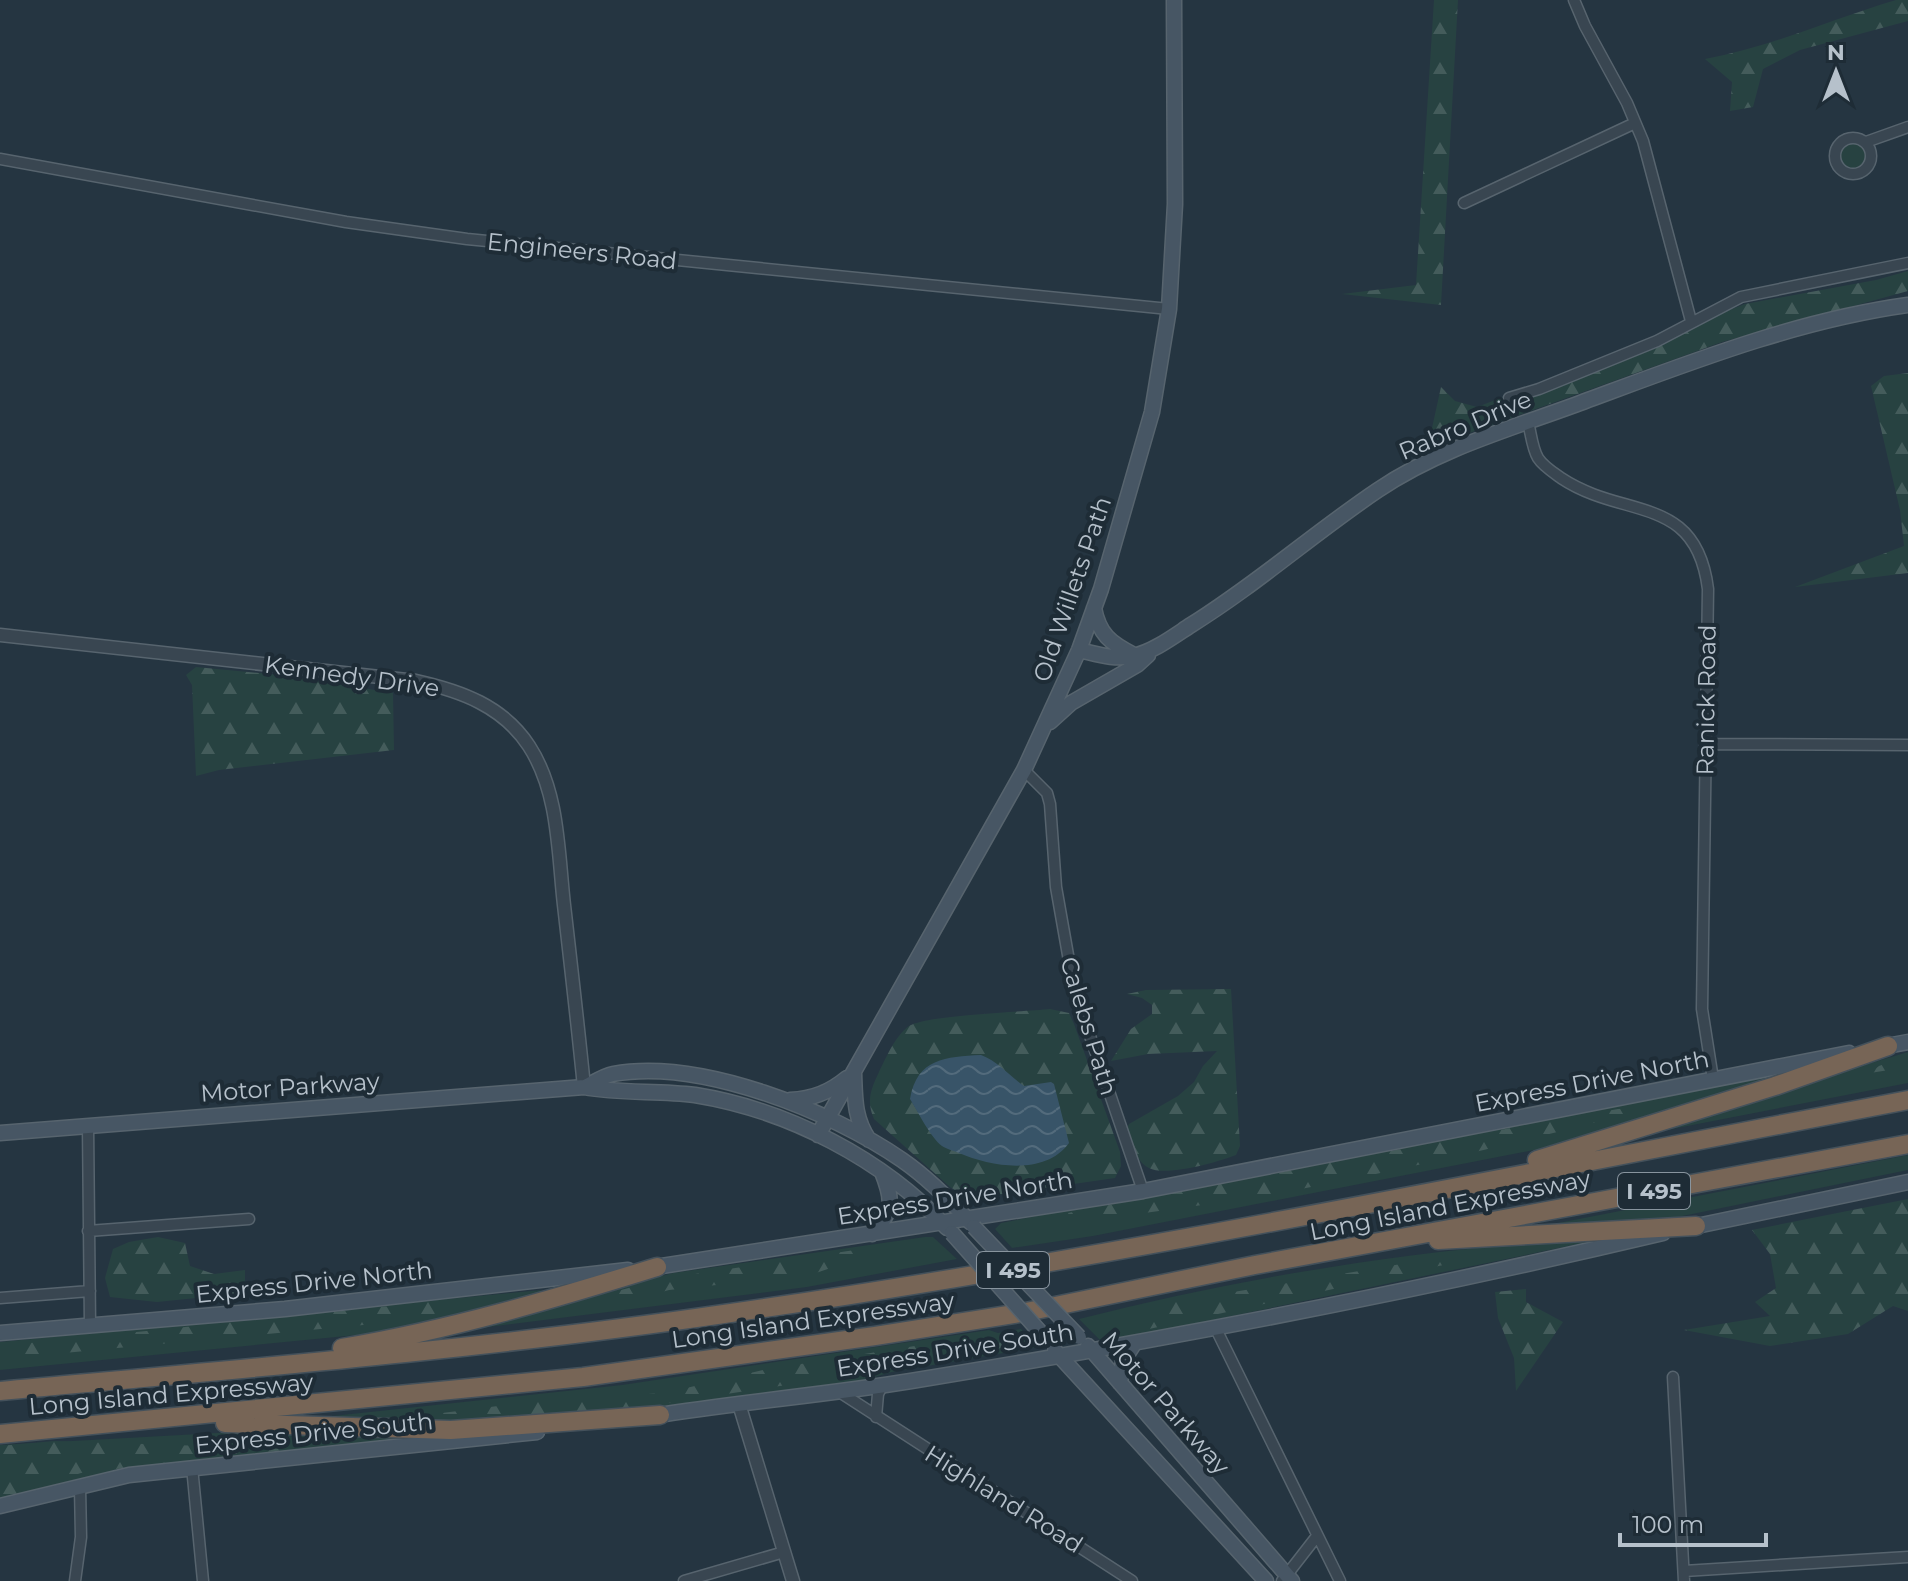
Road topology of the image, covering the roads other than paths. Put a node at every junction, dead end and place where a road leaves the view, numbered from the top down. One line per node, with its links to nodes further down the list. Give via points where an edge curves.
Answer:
1 (1174, 0): 10 (main road, Old Willets Path, via 1176,194)
2 (1574, 0): 3 (street)
3 (1635, 123): 7 (street); 11 (street)
4 (1908, 127): 5 (street)
5 (1866, 142)
6 (0, 159): 10 (street, Engineers Road, via 443,236)
7 (1464, 203)
8 (1908, 263): 11 (street, via 1741,297)
9 (1908, 305): 13 (main road, Rabro Drive, via 1741,345)
10 (1169, 309): 14 (main road, Old Willets Path, via 1152,412)
11 (1691, 321): 12 (street, via 1657,341)
12 (1509, 398)
13 (1528, 422): 16 (main road, Rabro Drive, via 1442,454 1397,478 1267,574); 20 (street, Ranick Road, via 1538,458 1554,474 1576,488 1668,519 1697,546 1708,589)
14 (1094, 608): 17 (main road, Old Willets Path); 18 (main road, via 1104,636)
15 (0, 635): 27 (street, Kennedy Drive, via 416,681 471,696 493,709 529,745 550,791)
16 (1163, 642): 18 (main road, Rabro Drive); 19 (main road, via 1137,665 1071,703)
17 (1079, 650): 18 (main road, Rabro Drive); 19 (main road, Old Willets Path)
18 (1134, 656)
19 (1044, 728): 22 (main road, Old Willets Path)
20 (1705, 744): 21 (street); 26 (street, Ranick Road, via 1702,1009)
21 (1908, 745)
22 (1024, 770): 25 (main road, Old Willets Path); 38 (street, Calebs Path, via 1047,793 1074,989)
23 (1908, 1042): 24 (main road, Express Drive North)
24 (1888, 1046): 26 (main road, Express Drive North); 39 (highway, via 1544,1158)
25 (854, 1072): 28 (main road, via 832,1090); 30 (main road, Old Willets Path); 34 (main road, via 855,1108)
26 (1713, 1079): 38 (main road, Express Drive North)
27 (584, 1087): 28 (main road, Motor Parkway, via 610,1074 674,1074); 31 (main road, Motor Parkway); 33 (main road, Motor Parkway, via 697,1096)
28 (785, 1100): 30 (main road, Motor Parkway)
29 (1908, 1100): 39 (highway, Long Island Expressway / I 495)
30 (828, 1118): 33 (main road, Old Willets Path); 34 (main road, Motor Parkway)
31 (88, 1126): 32 (main road, Motor Parkway); 44 (street)
32 (0, 1133)
33 (818, 1135): 36 (main road, Motor Parkway)
34 (870, 1140): 41 (main road, Motor Parkway, via 929,1180)
35 (1908, 1144): 46 (highway, Long Island Expressway / I 495)
36 (882, 1172): 43 (main road, Motor Parkway); 45 (main road, via 890,1192 889,1212)
37 (1908, 1182): 42 (main road, Express Drive South)
38 (1143, 1191): 41 (main road, Express Drive North)
39 (1334, 1210): 57 (highway, Long Island Expressway / I 495, via 1019,1269 720,1315)
40 (249, 1219): 44 (street)
41 (971, 1223): 43 (main road, Express Drive North); 54 (main road, Motor Parkway, bridge)
42 (1696, 1226): 46 (highway); 51 (main road, Express Drive South)
43 (947, 1228): 45 (main road, Express Drive North); 55 (main road, Motor Parkway, bridge)
44 (88, 1231): 48 (street)
45 (872, 1234): 47 (main road, Express Drive North)
46 (1399, 1239): 65 (highway, Long Island Expressway / I 495, via 1026,1312 726,1358 428,1394)
47 (657, 1267): 50 (main road, Express Drive North); 57 (highway, via 420,1333)
48 (90, 1291): 49 (street); 50 (street)
49 (0, 1298)
50 (90, 1325): 52 (main road, Express Drive North)
51 (1216, 1329): 53 (main road, Express Drive South); 70 (street)
52 (0, 1333)
53 (1134, 1344): 54 (main road, Express Drive South); 58 (main road, via 1123,1361)
54 (1091, 1350): 55 (main road, Express Drive South); 58 (main road, Motor Parkway)
55 (1059, 1356): 59 (main road, Express Drive South); 80 (main road, Motor Parkway)
56 (1673, 1377): 73 (street)
57 (109, 1381): 60 (highway, Long Island Expressway / I 495)
58 (1120, 1383): 74 (main road, Motor Parkway)
59 (882, 1386): 61 (main road, Express Drive South); 64 (street)
60 (0, 1391)
61 (838, 1391): 62 (main road, Express Drive South); 64 (street, Highland Road)
62 (739, 1404): 63 (main road, Express Drive South); 71 (street)
63 (660, 1415): 65 (highway, via 466,1429 196,1423); 67 (main road, Express Drive South)
64 (876, 1417): 79 (street, Highland Road)
65 (22, 1432): 66 (highway, Long Island Expressway / I 495)
66 (0, 1434)
67 (192, 1467): 68 (main road, Express Drive South); 76 (street)
68 (80, 1487): 69 (main road, Express Drive South); 75 (street)
69 (0, 1506)
70 (1317, 1536): 74 (street); 81 (street)
71 (784, 1552): 77 (street); 78 (street)
72 (1908, 1557): 73 (street)
73 (1684, 1576)
74 (1286, 1579)
75 (75, 1581)
76 (203, 1581)
77 (684, 1581)
78 (793, 1581)
79 (1132, 1581)
80 (1266, 1581)
81 (1340, 1581)

